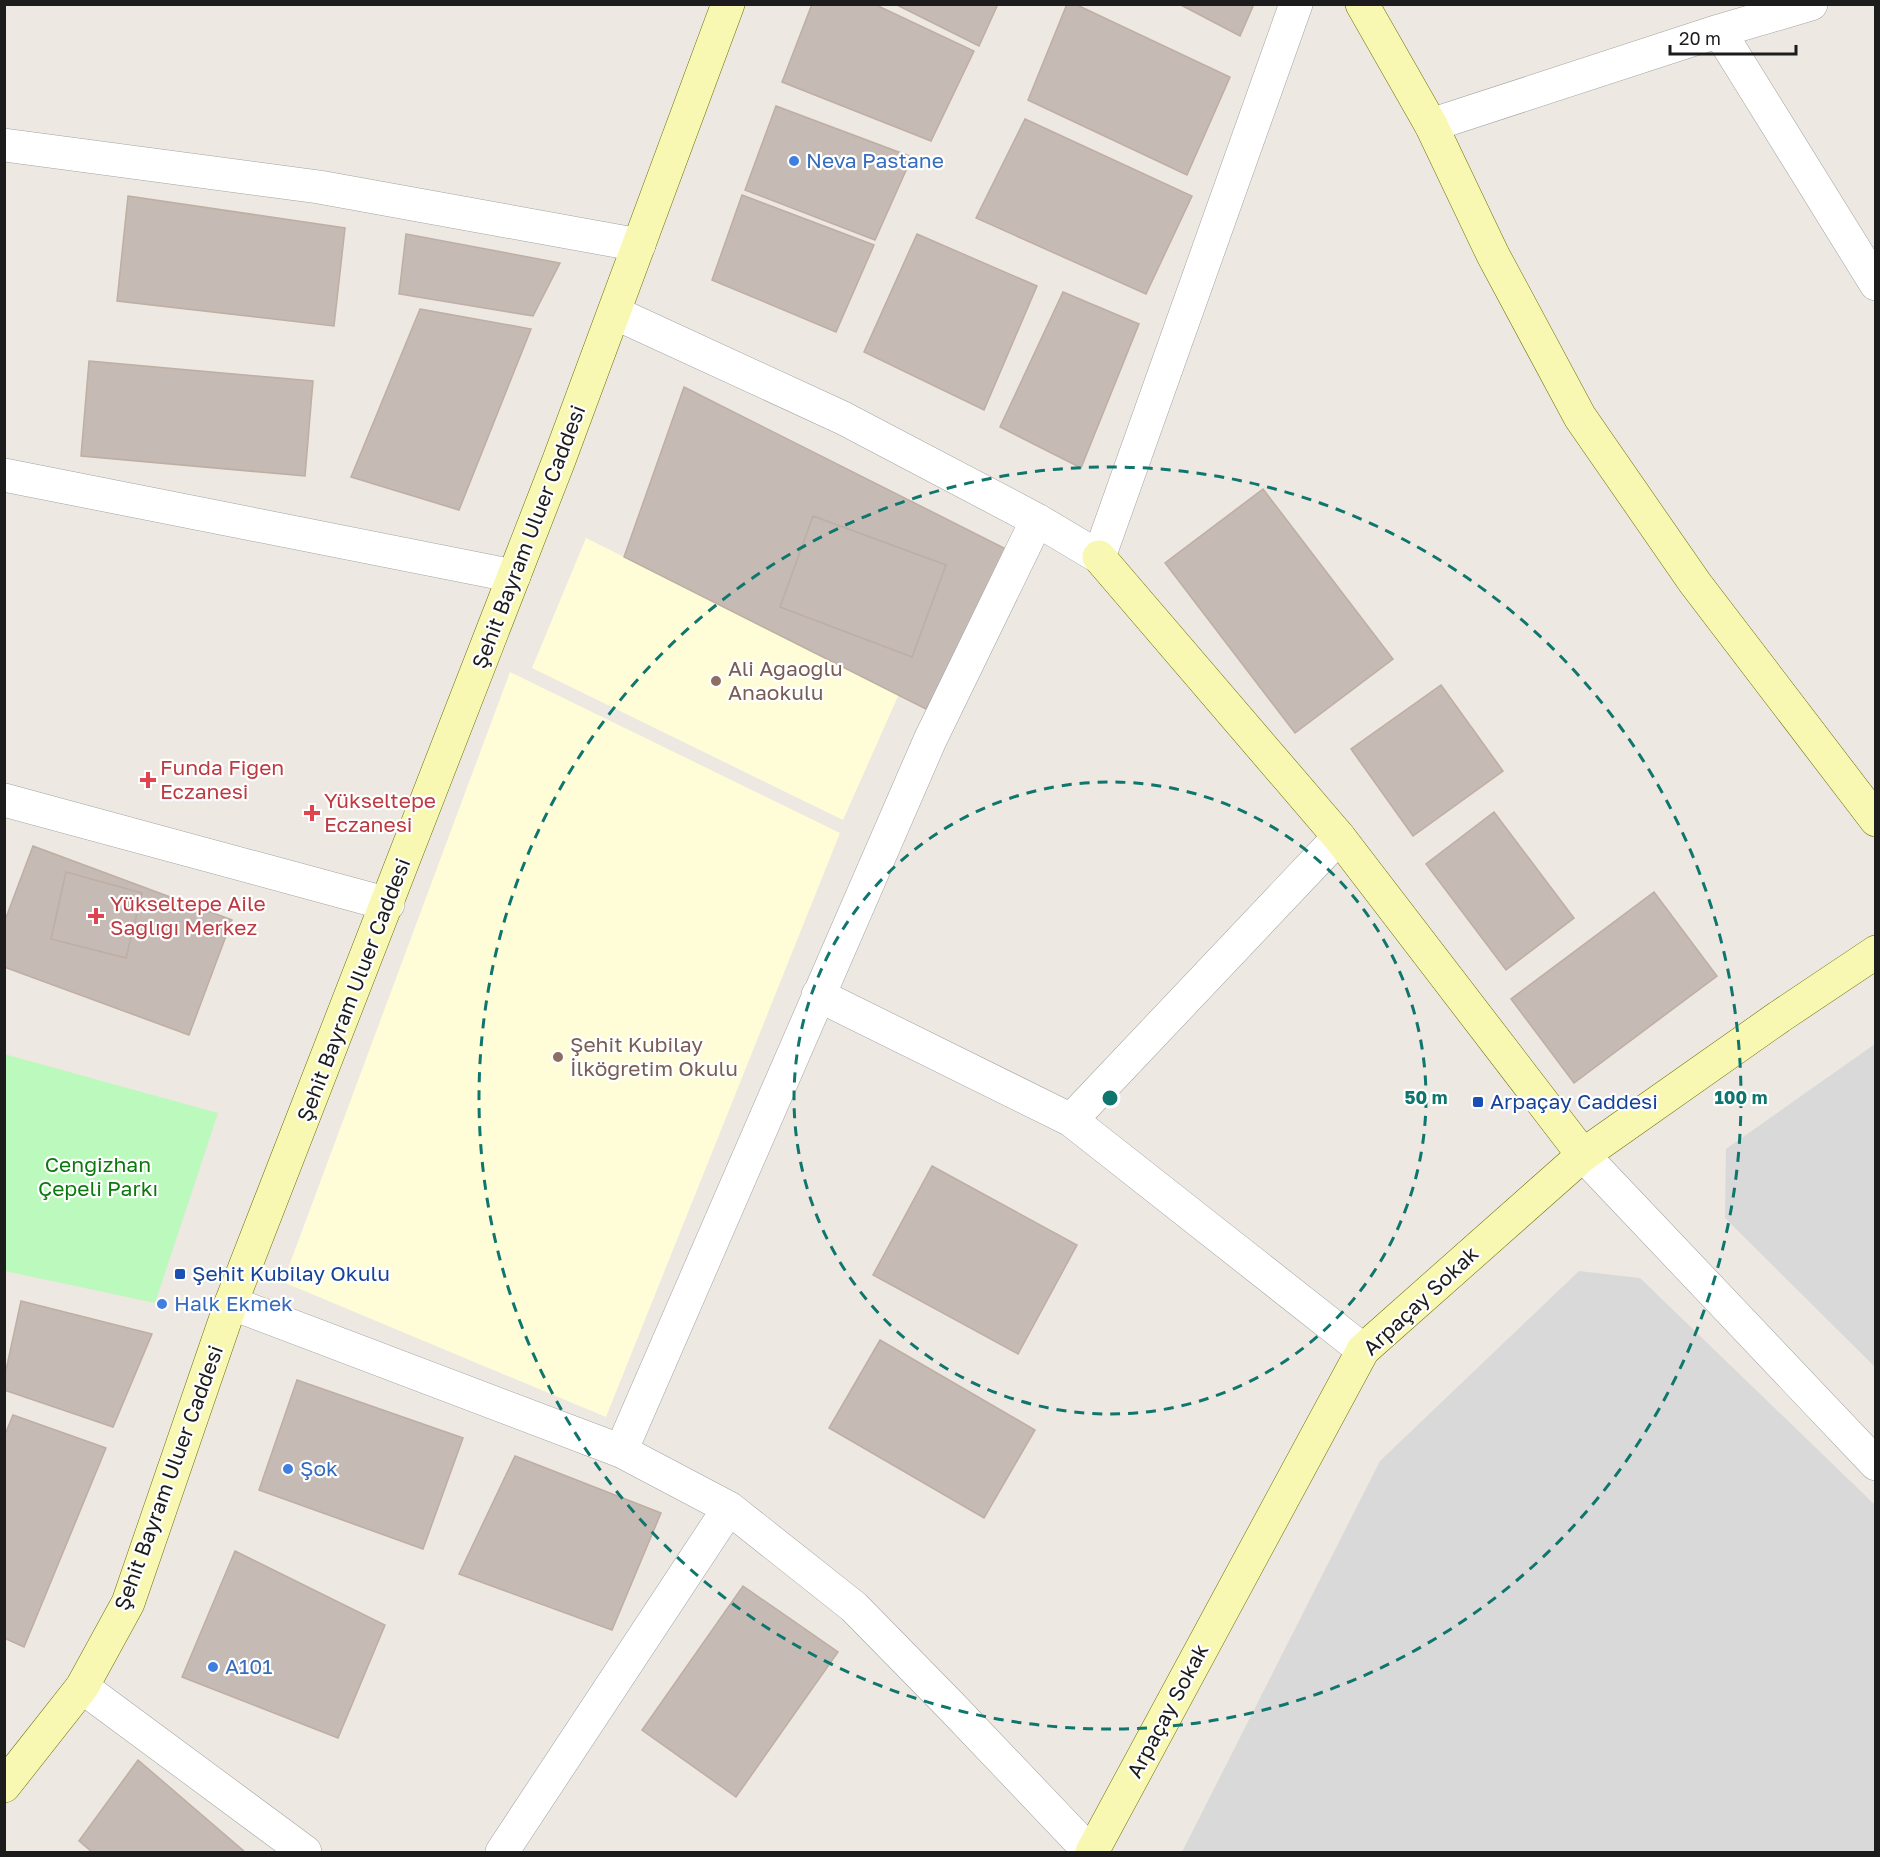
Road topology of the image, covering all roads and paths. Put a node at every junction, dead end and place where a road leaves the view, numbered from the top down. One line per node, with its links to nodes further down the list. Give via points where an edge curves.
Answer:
1 (728, 4): 8 (street, Şehit Bayram Uluer Caddesi)
2 (1296, 4): 13 (street)
3 (1362, 4): 6 (street)
4 (1811, 4): 5 (street)
5 (1719, 31): 6 (street); 9 (street)
6 (1431, 126): 16 (street, via 1493,255 1580,417 1695,583)
7 (4, 145): 8 (street, via 319,187)
8 (639, 245): 10 (street, Şehit Bayram Uluer Caddesi)
9 (1875, 284)
10 (615, 313): 12 (street, via 843,418); 14 (street, Şehit Bayram Uluer Caddesi)
11 (4, 475): 14 (street)
12 (1037, 520): 13 (street); 20 (street, via 930,740)
13 (1099, 557): 17 (street)
14 (514, 576): 18 (street, Şehit Bayram Uluer Caddesi)
15 (4, 800): 18 (street)
16 (1875, 820)
17 (1339, 837): 21 (street); 22 (street)
18 (388, 904): 23 (street, Şehit Bayram Uluer Caddesi)
19 (1875, 952): 22 (street, Arpaçay Sokak)
20 (818, 995): 21 (street); 25 (street)
21 (1071, 1120): 24 (street)
22 (1583, 1155): 24 (street, Arpaçay Sokak); 26 (street)
23 (231, 1304): 25 (street); 28 (street, Şehit Bayram Uluer Caddesi, via 128,1603)
24 (1363, 1350): 32 (street, Arpaçay Sokak)
25 (621, 1451): 27 (street)
26 (1875, 1464)
27 (729, 1508): 31 (street); 32 (street, via 854,1607)
28 (82, 1687): 29 (street, Şehit Bayram Uluer Caddesi); 30 (street)
29 (4, 1786)
30 (305, 1852)
31 (502, 1852)
32 (1091, 1852)

